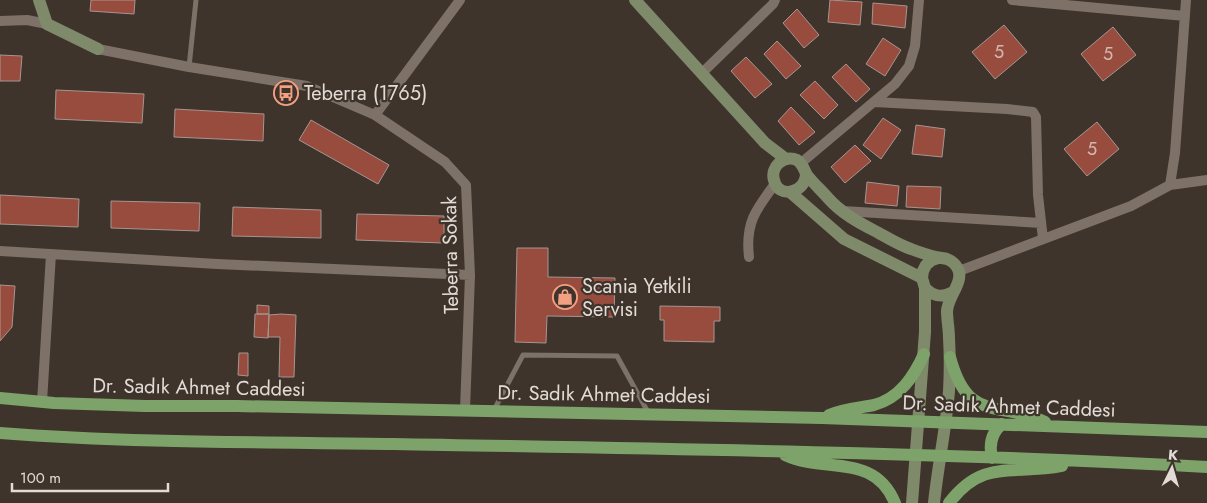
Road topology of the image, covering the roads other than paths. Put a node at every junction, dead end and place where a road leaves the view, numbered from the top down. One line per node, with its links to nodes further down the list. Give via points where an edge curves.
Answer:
1 (39, 0): 11 (street)
2 (196, 0): 13 (lane)
3 (460, 0): 16 (street)
4 (635, 0): 14 (street)
5 (775, 0): 14 (street)
6 (920, 0): 15 (street, via 915,46 909,66 895,84)
7 (1012, 0): 9 (street)
8 (1186, 0): 9 (street)
9 (1185, 16): 23 (street)
10 (0, 21): 11 (street, via 27,20)
11 (47, 24): 12 (street)
12 (98, 49): 13 (street, Teberra Sokak)
13 (189, 67): 16 (street, Teberra Sokak, via 307,86)
14 (702, 74): 17 (street)
15 (874, 102): 20 (street); 26 (street, via 1033,112 1036,117)
16 (375, 115): 33 (street, Teberra Sokak, via 444,162 466,185)
17 (765, 143): 18 (street); 19 (street)
18 (786, 159): 19 (street); 20 (street, via 796,160)
19 (775, 167): 22 (street)
20 (803, 168): 24 (street, via 805,182); 25 (street, via 829,200)
21 (1207, 180): 23 (street)
22 (775, 184): 24 (street); 30 (street, via 759,205 749,227)
23 (1170, 185): 27 (street, via 1131,206)
24 (790, 192): 34 (street, via 844,239)
25 (843, 211): 26 (street); 31 (street, via 908,249)
26 (1041, 223): 27 (street)
27 (1042, 240): 32 (street)
28 (0, 251): 29 (street)
29 (51, 254): 33 (street); 39 (street)
30 (749, 257)
31 (938, 258): 32 (street, via 947,259); 34 (street, via 926,265)
32 (959, 271): 35 (street, via 958,286)
33 (470, 275): 40 (street, Teberra Sokak)
34 (923, 283): 35 (street, via 931,294 938,296); 36 (street)
35 (953, 292): 37 (street, via 947,310)
36 (924, 354): 43 (main road, via 908,381 891,398); 44 (street)
37 (950, 357): 45 (street); 47 (main road, via 959,383 975,401 991,409 1031,416)
38 (0, 398): 39 (main road, Dr. Sadık Ahmet Caddesi)
39 (42, 402): 40 (main road, Dr. Sadık Ahmet Caddesi)
40 (465, 410): 41 (main road, Dr. Sadık Ahmet Caddesi)
41 (494, 411): 42 (main road, Dr. Sadık Ahmet Caddesi); 42 (lane, via 523,355 617,356)
42 (650, 414): 43 (main road, Dr. Sadık Ahmet Caddesi)
43 (822, 418): 44 (main road, Dr. Sadık Ahmet Caddesi)
44 (919, 421): 45 (main road, Dr. Sadık Ahmet Caddesi); 51 (street)
45 (945, 422): 46 (main road, Dr. Sadık Ahmet Caddesi); 52 (street)
46 (1002, 424): 47 (main road, Dr. Sadık Ahmet Caddesi); 53 (main road, via 991,441)
47 (1054, 426): 48 (main road, Dr. Sadık Ahmet Caddesi)
48 (1207, 432)
49 (0, 433): 50 (main road, via 152,441)
50 (779, 452): 51 (main road); 56 (main road, via 811,464 861,469 885,485)
51 (915, 455): 52 (main road); 57 (street)
52 (940, 456): 53 (main road); 58 (street)
53 (992, 458): 54 (main road)
54 (1081, 461): 55 (main road); 59 (main road, via 1053,468 985,474 969,482)
55 (1207, 467)
56 (895, 503)
57 (912, 503)
58 (934, 503)
59 (949, 503)

